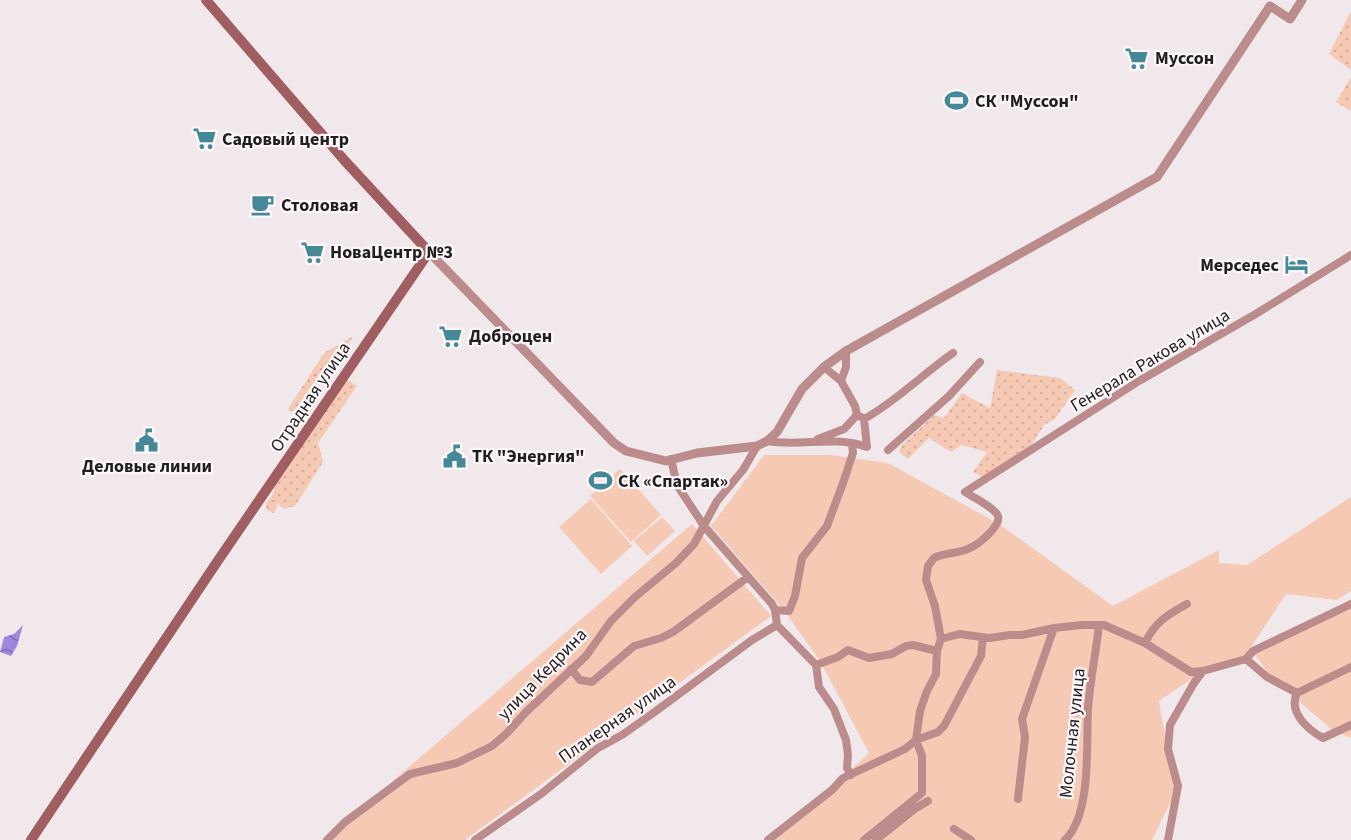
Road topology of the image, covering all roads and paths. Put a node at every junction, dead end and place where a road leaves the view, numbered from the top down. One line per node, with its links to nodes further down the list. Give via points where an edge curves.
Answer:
1 (206, 0): 3 (main road)
2 (1302, 0): 5 (street, via 1290,19 1270,6 1157,177)
3 (429, 252): 16 (street, via 614,444 638,455); 41 (main road, Отрадная улица)
4 (1351, 255): 26 (street, Генерала Ракова улица, via 1139,381 965,492 994,512 998,522 972,548 938,556 928,566 926,580)
5 (846, 351): 8 (street); 9 (street)
6 (954, 352): 10 (street, via 878,412)
7 (980, 362): 15 (street, via 949,396)
8 (824, 368): 9 (street); 11 (street, via 802,390 777,432)
9 (841, 381): 10 (street)
10 (861, 417): 12 (street, via 844,429); 13 (street, via 867,447)
11 (767, 441): 12 (street); 14 (street)
12 (811, 441): 13 (street)
13 (852, 443): 21 (street, via 853,453 827,526 802,558 789,611)
14 (757, 446): 16 (street); 17 (street, улица Кедрина)
15 (888, 450)
16 (671, 459): 17 (street, via 677,485)
17 (704, 526): 18 (street); 32 (street, улица Кедрина, via 694,544 611,621 586,656)
18 (748, 577): 21 (street); 32 (street, via 674,632 634,646 592,682 580,680)
19 (1187, 604): 27 (street, via 1152,628)
20 (1351, 604): 29 (street, via 1253,651)
21 (775, 610): 22 (street)
22 (777, 625): 30 (street); 43 (street, Планерная улица, via 598,748)
23 (1099, 625): 24 (street); 27 (street); 48 (street, Молочная улица, via 1088,709 1087,770 1076,821)
24 (1054, 628): 25 (street); 38 (street, via 1022,719 1025,737)
25 (983, 638): 26 (street, via 959,634); 36 (street, via 981,656 944,726)
26 (941, 639): 28 (street)
27 (1145, 643): 33 (street, via 1191,672)
28 (937, 651): 30 (street, via 913,645 870,658 848,650); 36 (street, via 936,674 927,691)
29 (1246, 659): 33 (street); 34 (street, via 1267,677)
30 (816, 665): 37 (street, via 819,687 834,709 846,740 847,768)
31 (1351, 667): 34 (street)
32 (570, 669): 42 (street, улица Кедрина, via 492,746 457,763 410,774)
33 (1203, 671): 49 (street, via 1170,725 1168,749 1178,786)
34 (1297, 693): 35 (street, via 1295,709 1323,738)
35 (1350, 726)
36 (916, 740): 37 (street); 45 (street, via 922,756 922,793)
37 (852, 775): 44 (street, via 843,778)
38 (1018, 799)
39 (928, 801): 46 (street)
40 (954, 829): 47 (street)
41 (31, 840)
42 (327, 840)
43 (475, 840)
44 (768, 840)
45 (864, 840)
46 (876, 840)
47 (971, 840)
48 (1065, 840)
49 (1168, 840)

